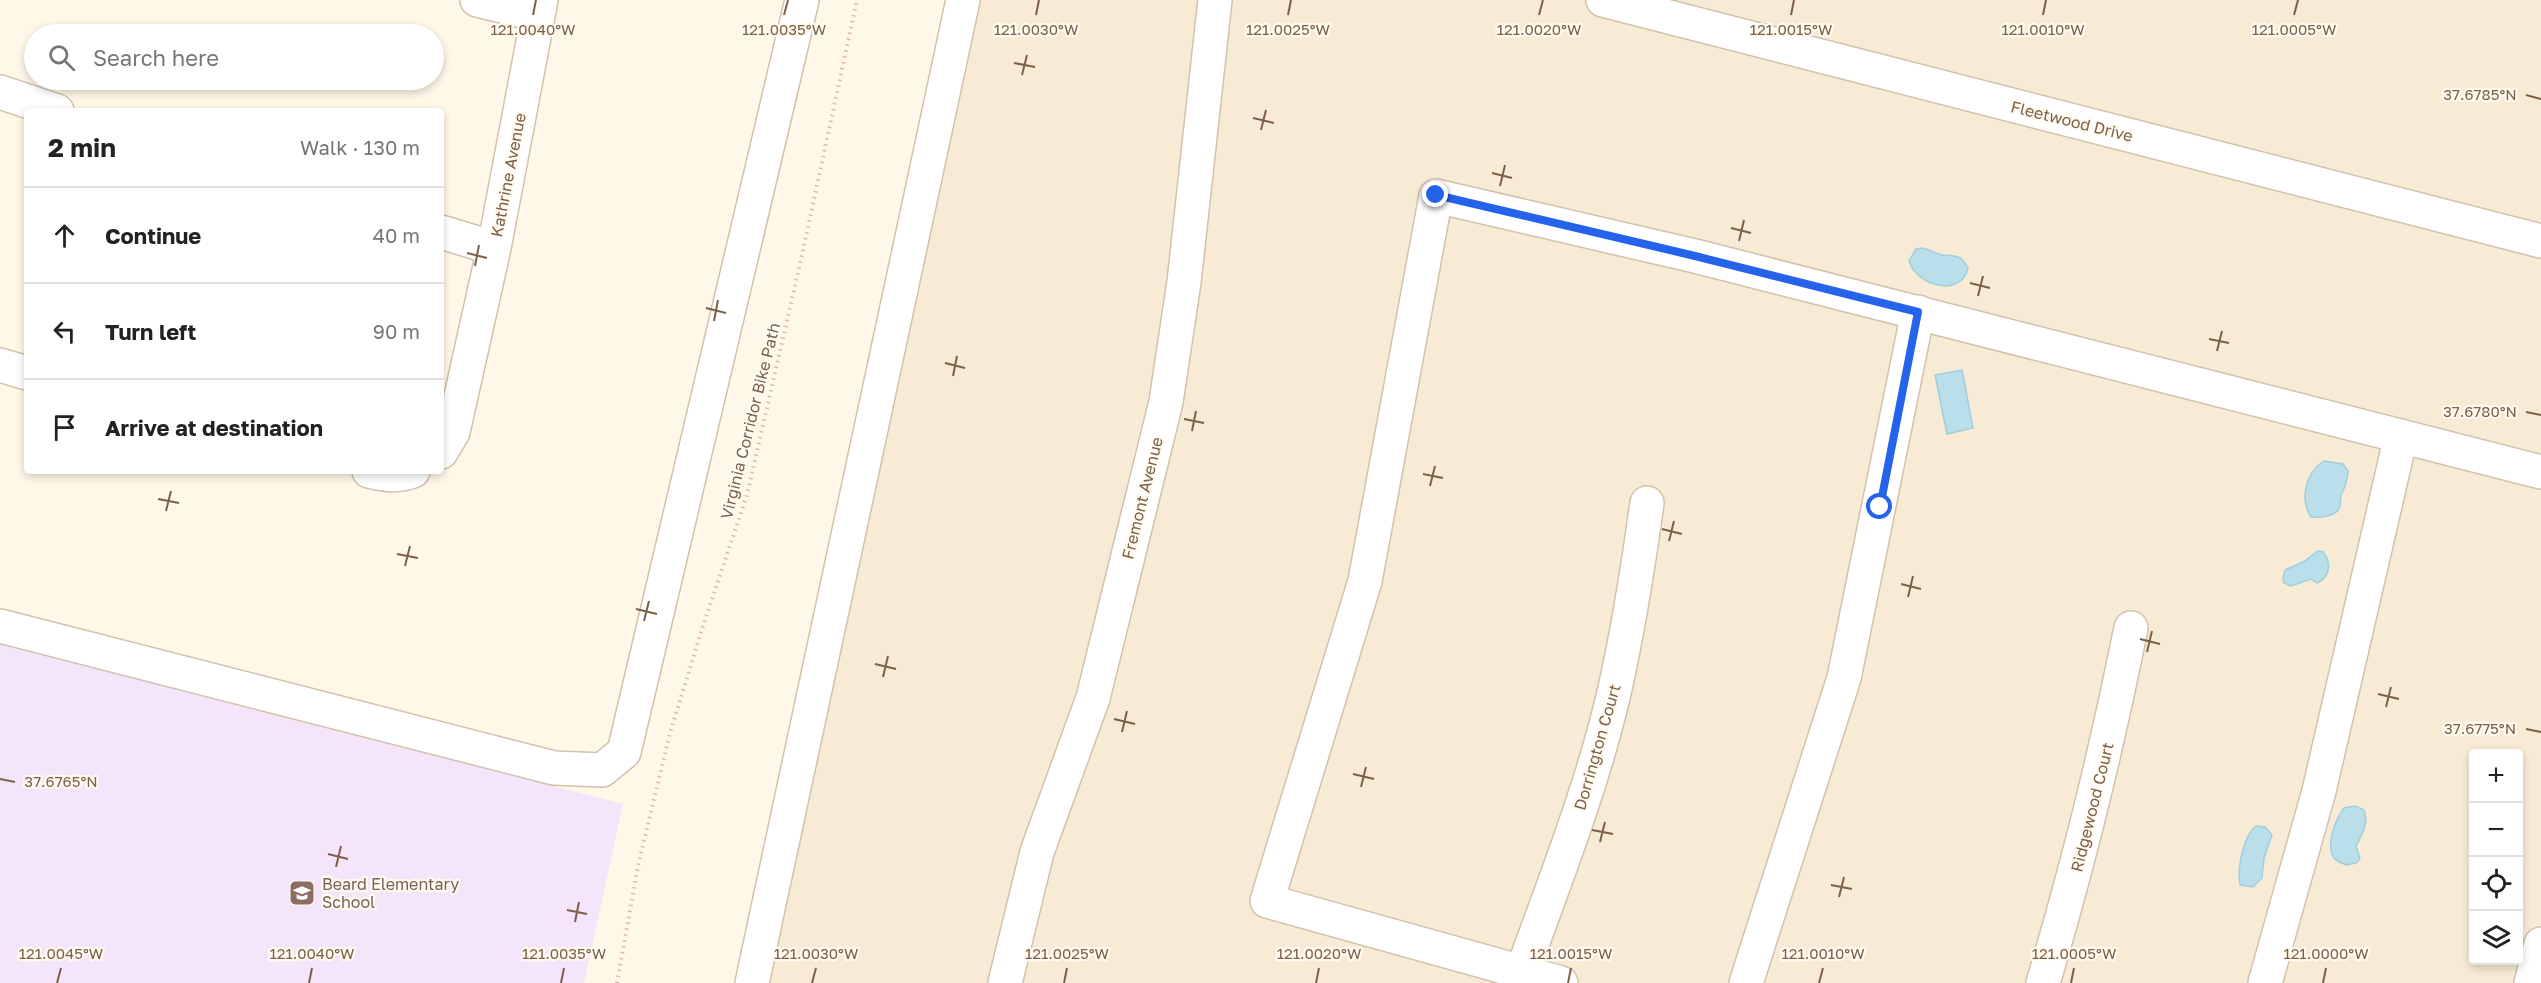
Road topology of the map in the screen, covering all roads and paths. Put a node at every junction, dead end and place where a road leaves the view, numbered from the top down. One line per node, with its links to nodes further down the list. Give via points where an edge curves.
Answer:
1 (477, 0): 7 (street)
2 (802, 0): 22 (street, via 624,752 602,770 554,768)
3 (856, 0): 26 (path, Virginia Corridor Bike Path, via 747,495 670,732 638,866)
4 (963, 0): 27 (street)
5 (1215, 0): 28 (street, Fremont Avenue, via 1184,282 1166,402 1093,698 1037,852)
6 (1603, 0): 11 (street, Fleetwood Drive)
7 (539, 7): 12 (street, Kathrine Avenue)
8 (0, 92): 9 (street)
9 (48, 108)
10 (444, 233): 12 (street)
11 (2541, 241)
12 (494, 249): 17 (street, Kathrine Avenue, via 453,432)
13 (1918, 312): 16 (street); 25 (street, via 1436,195 1365,581 1267,901); 30 (street, via 1844,678)
14 (0, 365): 15 (street)
15 (24, 372)
16 (2401, 436): 18 (street); 32 (street, via 2319,792)
17 (444, 447)
18 (2541, 472)
19 (379, 474): 20 (street)
20 (406, 474)
21 (1647, 503): 25 (street, Dorrington Court, via 1634,596 1613,698 1584,798)
22 (0, 626)
23 (2131, 628): 31 (street, Ridgewood Court, via 2081,852)
24 (2541, 944): 33 (street)
25 (1520, 978): 29 (street)
26 (617, 983)
27 (752, 983)
28 (1005, 983)
29 (1561, 983)
30 (1746, 983)
31 (2043, 983)
32 (2265, 983)
33 (2531, 983)

